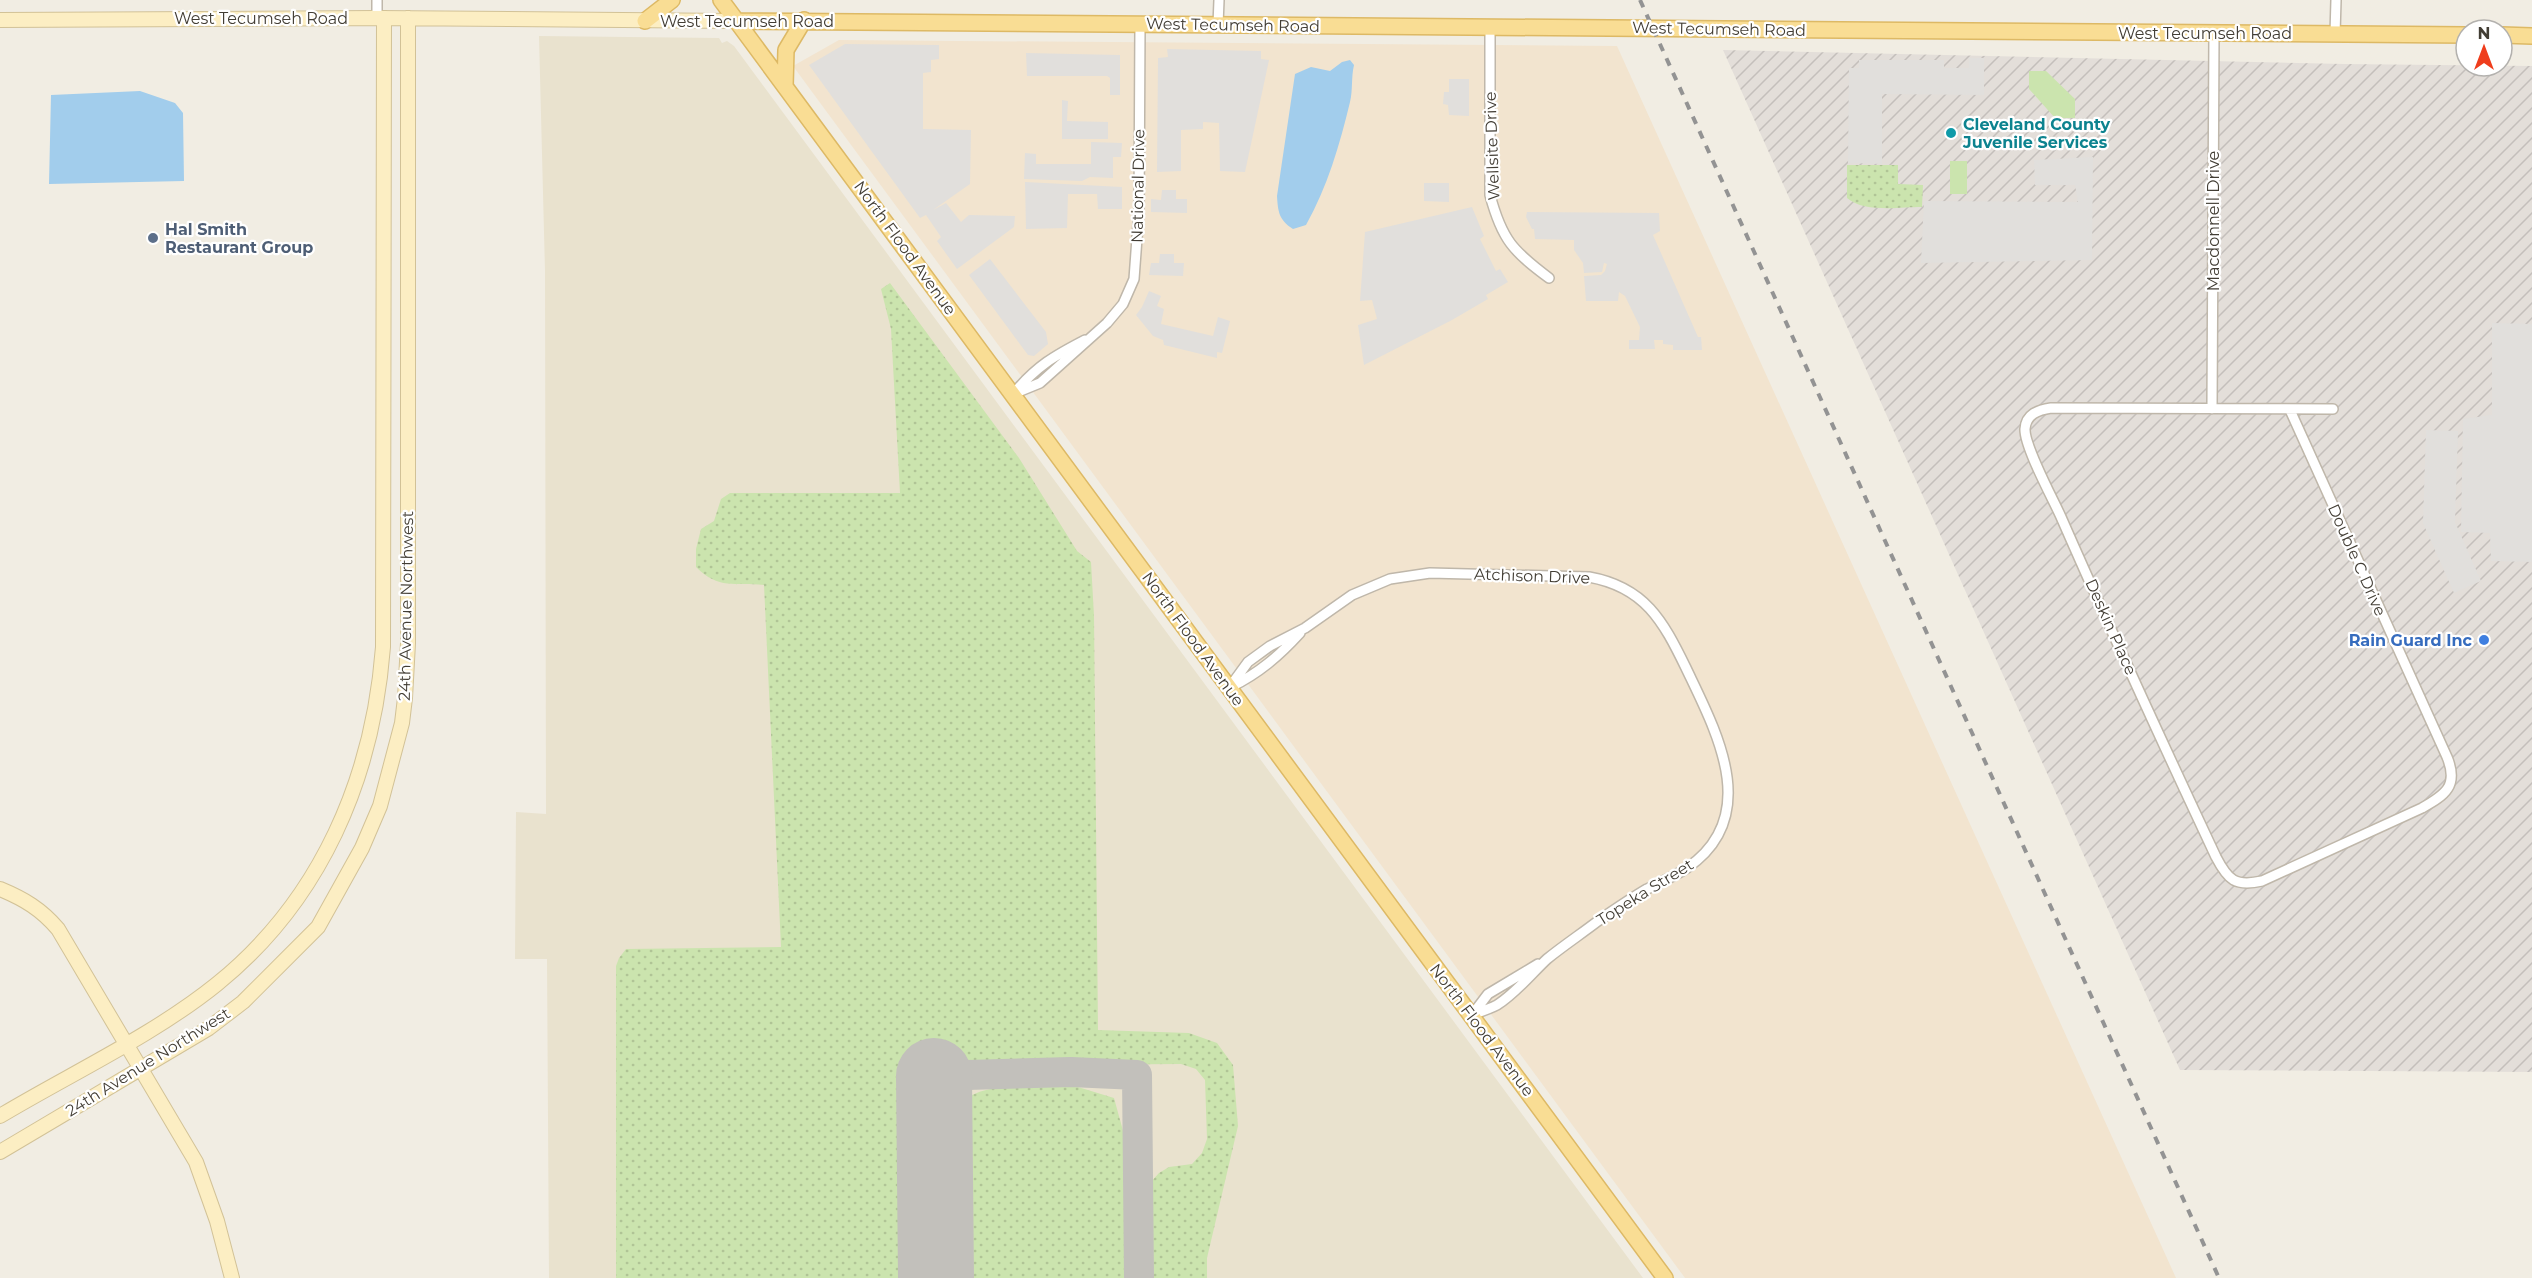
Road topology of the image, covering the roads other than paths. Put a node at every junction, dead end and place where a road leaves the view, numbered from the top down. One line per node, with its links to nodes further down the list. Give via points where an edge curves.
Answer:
1 (377, 0): 6 (street, 24th Avenue Northwest)
2 (672, 0): 10 (main road)
3 (721, 0): 11 (main road, North Flood Avenue)
4 (1219, 0): 13 (street)
5 (2336, 0): 16 (street)
6 (381, 18): 7 (main road, West Tecumseh Road); 8 (main road, West Tecumseh Road); 34 (main road, 24th Avenue Northwest, via 383,647 378,702 370,736 357,784 338,827 314,874 283,917 217,984)
7 (408, 18): 10 (main road, West Tecumseh Road); 35 (main road, 24th Avenue Northwest, via 408,644 405,698 393,763 362,848 318,927 243,1002)
8 (0, 20)
9 (804, 20): 11 (main road, West Tecumseh Road); 12 (main road, West Tecumseh Road); 20 (main road, via 786,50)
10 (645, 21): 11 (main road, West Tecumseh Road)
11 (737, 21): 20 (main road, North Flood Avenue)
12 (1140, 24): 13 (main road, West Tecumseh Road); 22 (street, National Drive, via 1136,268 1123,304)
13 (1218, 25): 14 (main road, West Tecumseh Road)
14 (1490, 27): 15 (main road, West Tecumseh Road); 21 (street, Wellsite Drive, via 1490,195 1497,221 1511,246)
15 (2214, 33): 16 (main road, West Tecumseh Road); 24 (street, Macdonnell Drive)
16 (2335, 34): 17 (main road, West Tecumseh Road)
17 (2454, 35)
18 (2514, 35): 19 (main road)
19 (2532, 36)
20 (785, 86): 23 (main road, North Flood Avenue)
21 (1549, 278)
22 (1095, 335): 23 (street, National Drive, via 1034,371); 23 (street, National Drive, via 1040,383)
23 (1013, 394): 28 (main road, North Flood Avenue)
24 (2212, 409): 25 (street, Deskin Place); 30 (street, Deskin Place, via 2051,408 2032,414 2025,432 2221,868 2239,883 2262,881 2422,808 2445,794)
25 (2290, 410): 26 (street, Deskin Place); 30 (street, Double C Drive)
26 (2333, 410)
27 (1305, 628): 28 (street, Atchison Drive, via 1278,657); 28 (street, Atchison Drive, via 1248,662); 29 (street, Atchison Drive, via 1352,595 1403,576 1430,573 1599,579 1639,596 1657,616)
28 (1229, 688): 33 (main road, North Flood Avenue)
29 (1704, 709): 32 (street, Topeka Street, via 1723,752 1729,784 1727,811 1716,837 1687,868 1615,909)
30 (2452, 775)
31 (0, 890): 34 (main road, via 31,903 58,929)
32 (1548, 958): 33 (street, Topeka Street, via 1518,988); 33 (street, Topeka Street, via 1488,994)
33 (1472, 1016): 39 (main road, North Flood Avenue)
34 (126, 1044): 35 (main road); 36 (main road, 24th Avenue Northwest)
35 (140, 1070): 37 (main road, 24th Avenue Northwest); 38 (main road, via 196,1162)
36 (1, 1117)
37 (0, 1152)
38 (232, 1278)
39 (1665, 1278)

